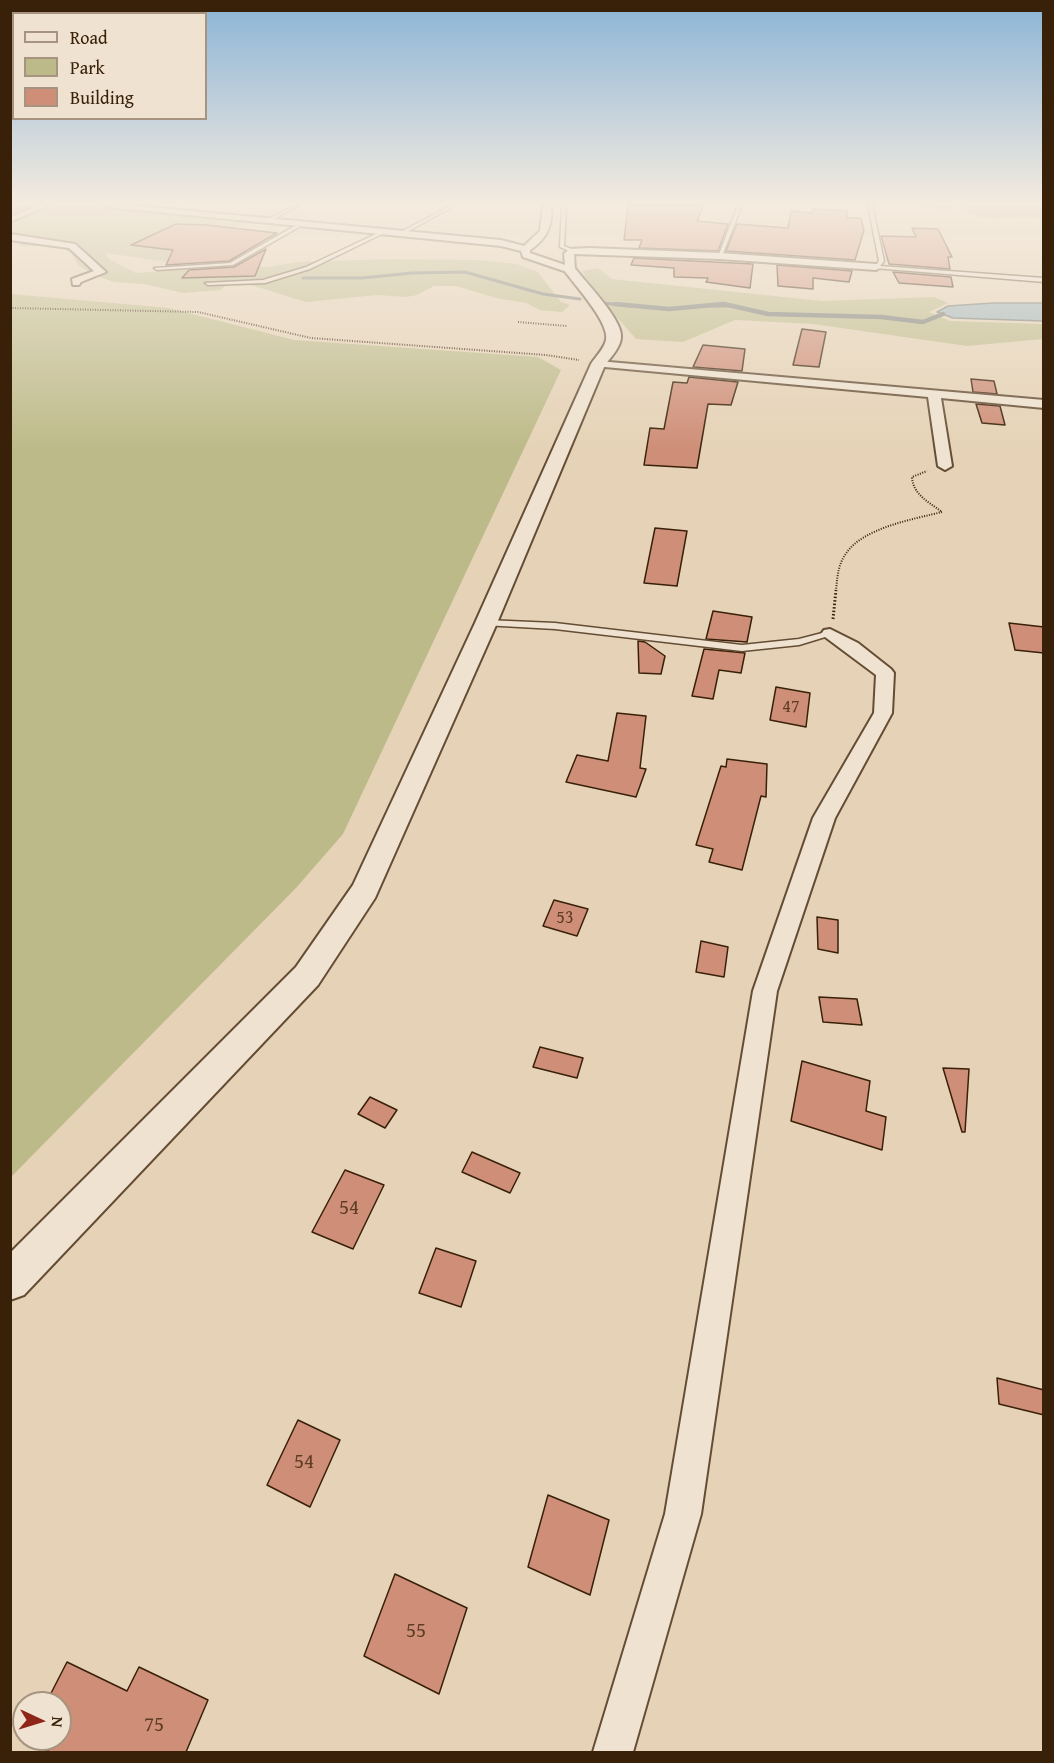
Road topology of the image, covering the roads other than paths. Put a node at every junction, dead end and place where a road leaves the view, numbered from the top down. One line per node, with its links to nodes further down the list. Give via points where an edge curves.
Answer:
1 (588, 287): 2 (street, via 614,335 612,345)
2 (598, 364): 3 (street); 6 (street)
3 (934, 394): 4 (street); 5 (street)
4 (1044, 404)
5 (945, 466)
6 (486, 623): 7 (lane, via 555,626 742,648 799,642); 8 (street, via 365,890 307,976)
7 (830, 634): 9 (street, via 885,673 883,713 824,819 765,991 683,1514)
8 (10, 1281)
9 (613, 1752)

